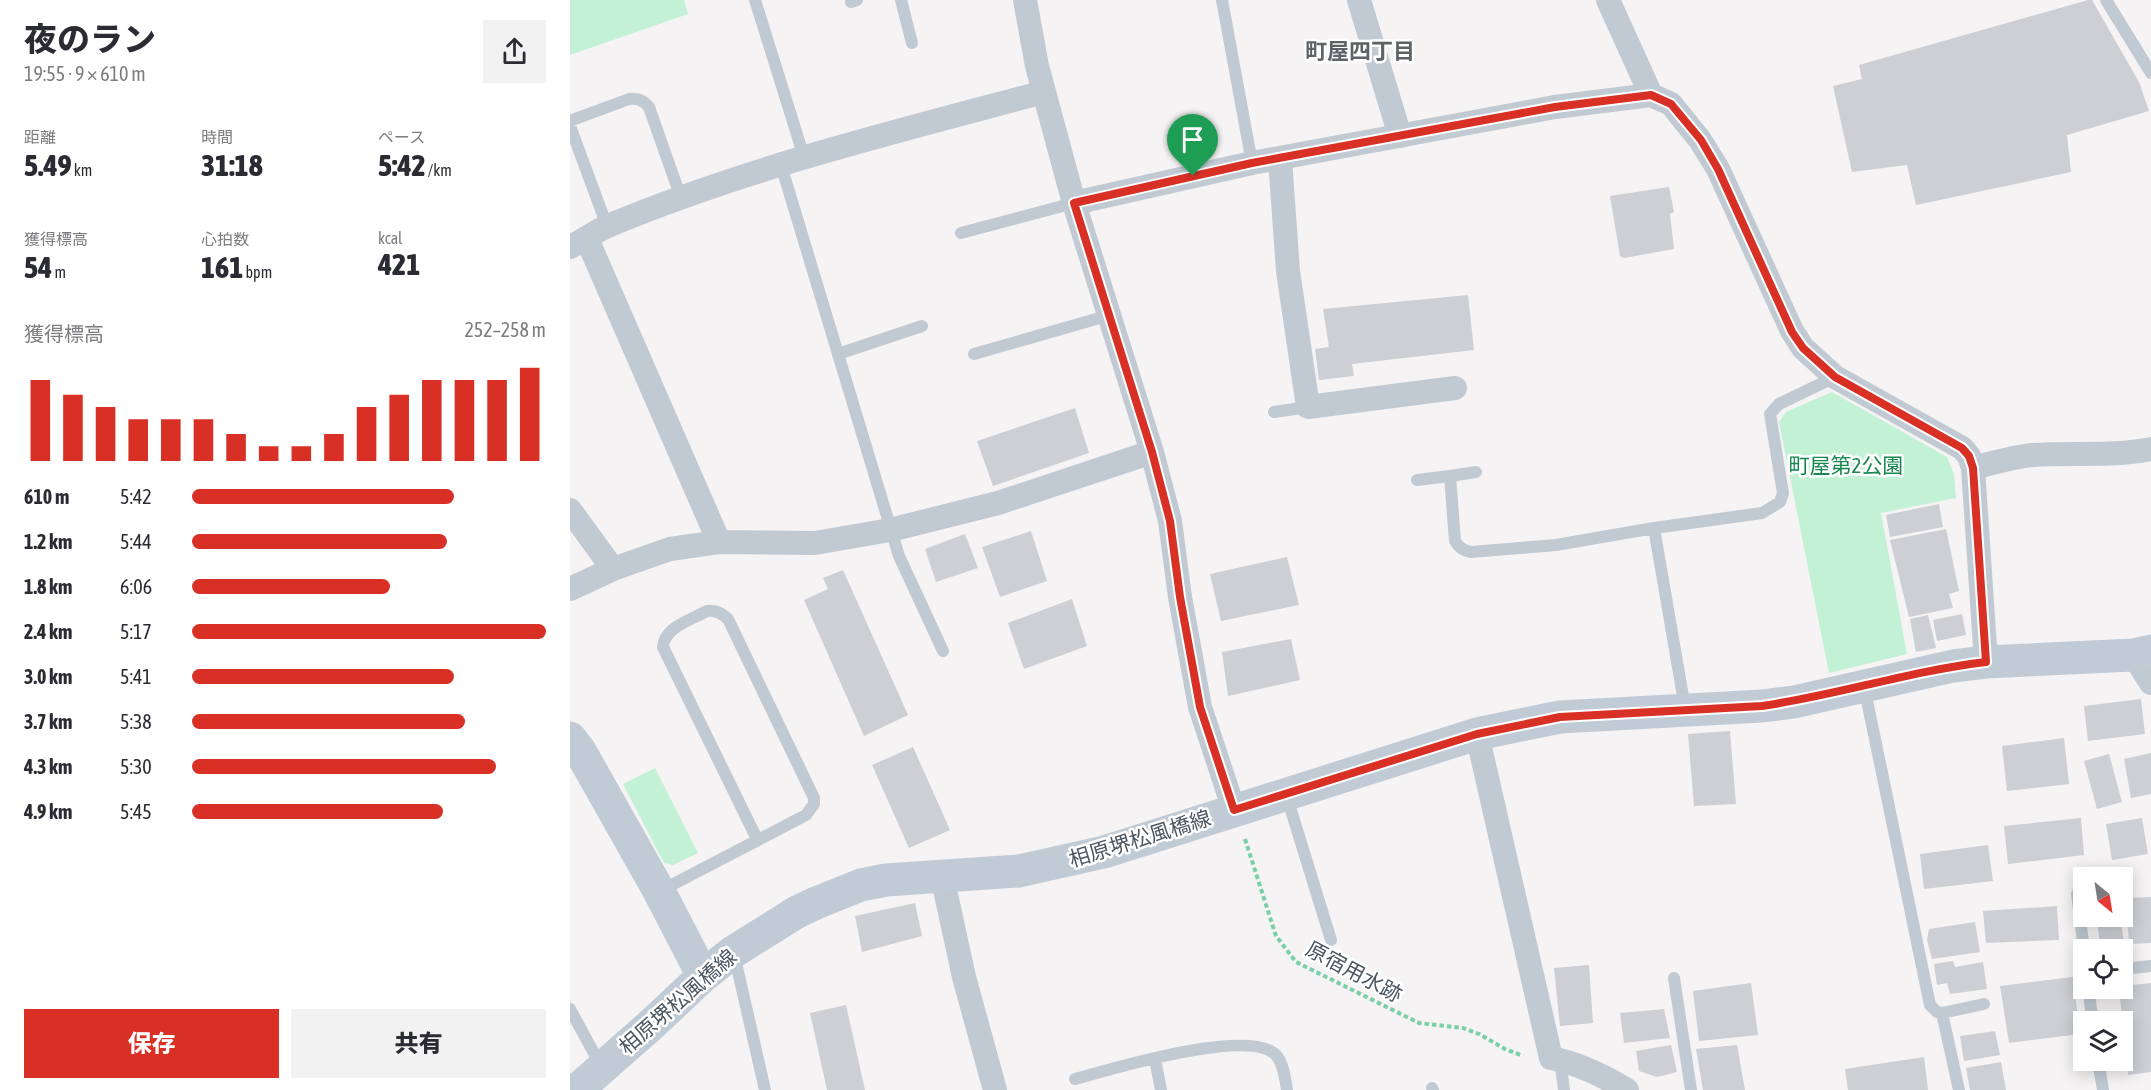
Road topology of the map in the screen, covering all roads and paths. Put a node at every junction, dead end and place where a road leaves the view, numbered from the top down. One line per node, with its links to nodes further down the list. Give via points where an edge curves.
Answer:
1 (755, 0): 14 (lane)
2 (901, 0): 8 (lane)
3 (1025, 0): 10 (street)
4 (1222, 0): 16 (lane)
5 (1359, 0): 13 (street)
6 (1608, 0): 11 (street)
7 (2106, 0): 9 (lane)
8 (912, 43)
9 (2151, 73)
10 (1044, 92): 14 (street); 19 (street)
11 (1651, 95): 13 (street, via 1555,107); 26 (street, via 1671,104 1701,140 1792,332 1803,348)
12 (570, 124): 18 (lane, via 629,99 644,102); 21 (lane)
13 (1400, 136): 15 (street)
14 (804, 157): 17 (street)
15 (1280, 159): 16 (street); 28 (street, via 1288,271)
16 (1252, 163): 19 (street)
17 (781, 165): 18 (street); 24 (lane)
18 (681, 198): 21 (street)
19 (1074, 203): 20 (lane); 22 (street)
20 (961, 233)
21 (588, 237): 39 (street)
22 (1110, 315): 25 (lane); 31 (street)
23 (922, 326): 24 (lane)
24 (838, 354): 38 (lane)
25 (974, 354)
26 (1835, 377): 32 (street, via 1962,448); 37 (lane, via 1779,404 1770,414 1783,493 1780,502 1762,513)
27 (1455, 388): 28 (street)
28 (1308, 407): 29 (lane)
29 (1274, 412)
30 (2151, 449): 32 (street, via 2103,455 2030,456)
31 (1152, 452): 38 (street, via 998,503); 51 (street, via 1170,521 1200,707)
32 (1973, 468): 44 (street)
33 (1476, 472): 34 (lane)
34 (1450, 476): 35 (lane); 37 (lane, via 1455,541 1458,547 1471,552 1556,545)
35 (1417, 480)
36 (570, 510): 40 (street)
37 (1654, 528): 47 (lane)
38 (890, 530): 39 (street, via 815,543); 42 (lane)
39 (720, 542): 40 (street, via 670,549)
40 (613, 569): 41 (street)
41 (570, 589)
42 (943, 651)
43 (2142, 653): 44 (street, 相原堺松風橋線); 45 (street)
44 (1986, 662): 46 (street, 相原堺松風橋線)
45 (2151, 683)
46 (1863, 685): 47 (street, 相原堺松風橋線, via 1794,702); 63 (lane, via 1930,1005)
47 (1686, 710): 48 (street, 相原堺松風橋線, via 1560,717)
48 (1477, 734): 50 (street, 相原堺松風橋線); 65 (street)
49 (570, 738): 54 (street)
50 (1286, 794): 51 (street, 相原堺松風橋線); 55 (lane)
51 (1234, 810): 53 (street, 相原堺松風橋線, via 1064,862 1019,871); 65 (path, 原宿用水跡, via 1276,936 1296,962 1419,1023 1463,1028 1519,1055)
52 (757, 839): 52 (lane, via 663,647 671,630 707,612 721,613 728,619 814,798 806,815); 54 (lane)
53 (942, 876): 56 (street, 相原堺松風橋線, via 861,885 797,912); 71 (street)
54 (659, 891): 59 (street)
55 (1331, 939)
56 (733, 952): 59 (street, 相原堺松風橋線); 70 (lane)
57 (2151, 966): 58 (lane)
58 (2133, 968)
59 (703, 976): 66 (street, 相原堺松風橋線)
60 (1674, 978): 76 (lane)
61 (1984, 1004): 63 (lane)
62 (570, 1009): 66 (lane)
63 (1942, 1013): 77 (lane)
64 (1155, 1059): 68 (lane); 72 (lane); 73 (lane, via 1209,1047 1267,1049 1282,1065)
65 (1555, 1059): 74 (lane); 75 (street)
66 (603, 1068): 69 (street, 相原堺松風橋線)
67 (2100, 1071): 78 (lane)
68 (1075, 1079)
69 (577, 1090)
70 (765, 1090)
71 (995, 1090)
72 (1161, 1090)
73 (1287, 1090)
74 (1564, 1090)
75 (1627, 1090)
76 (1691, 1090)
77 (1959, 1090)
78 (2103, 1090)

